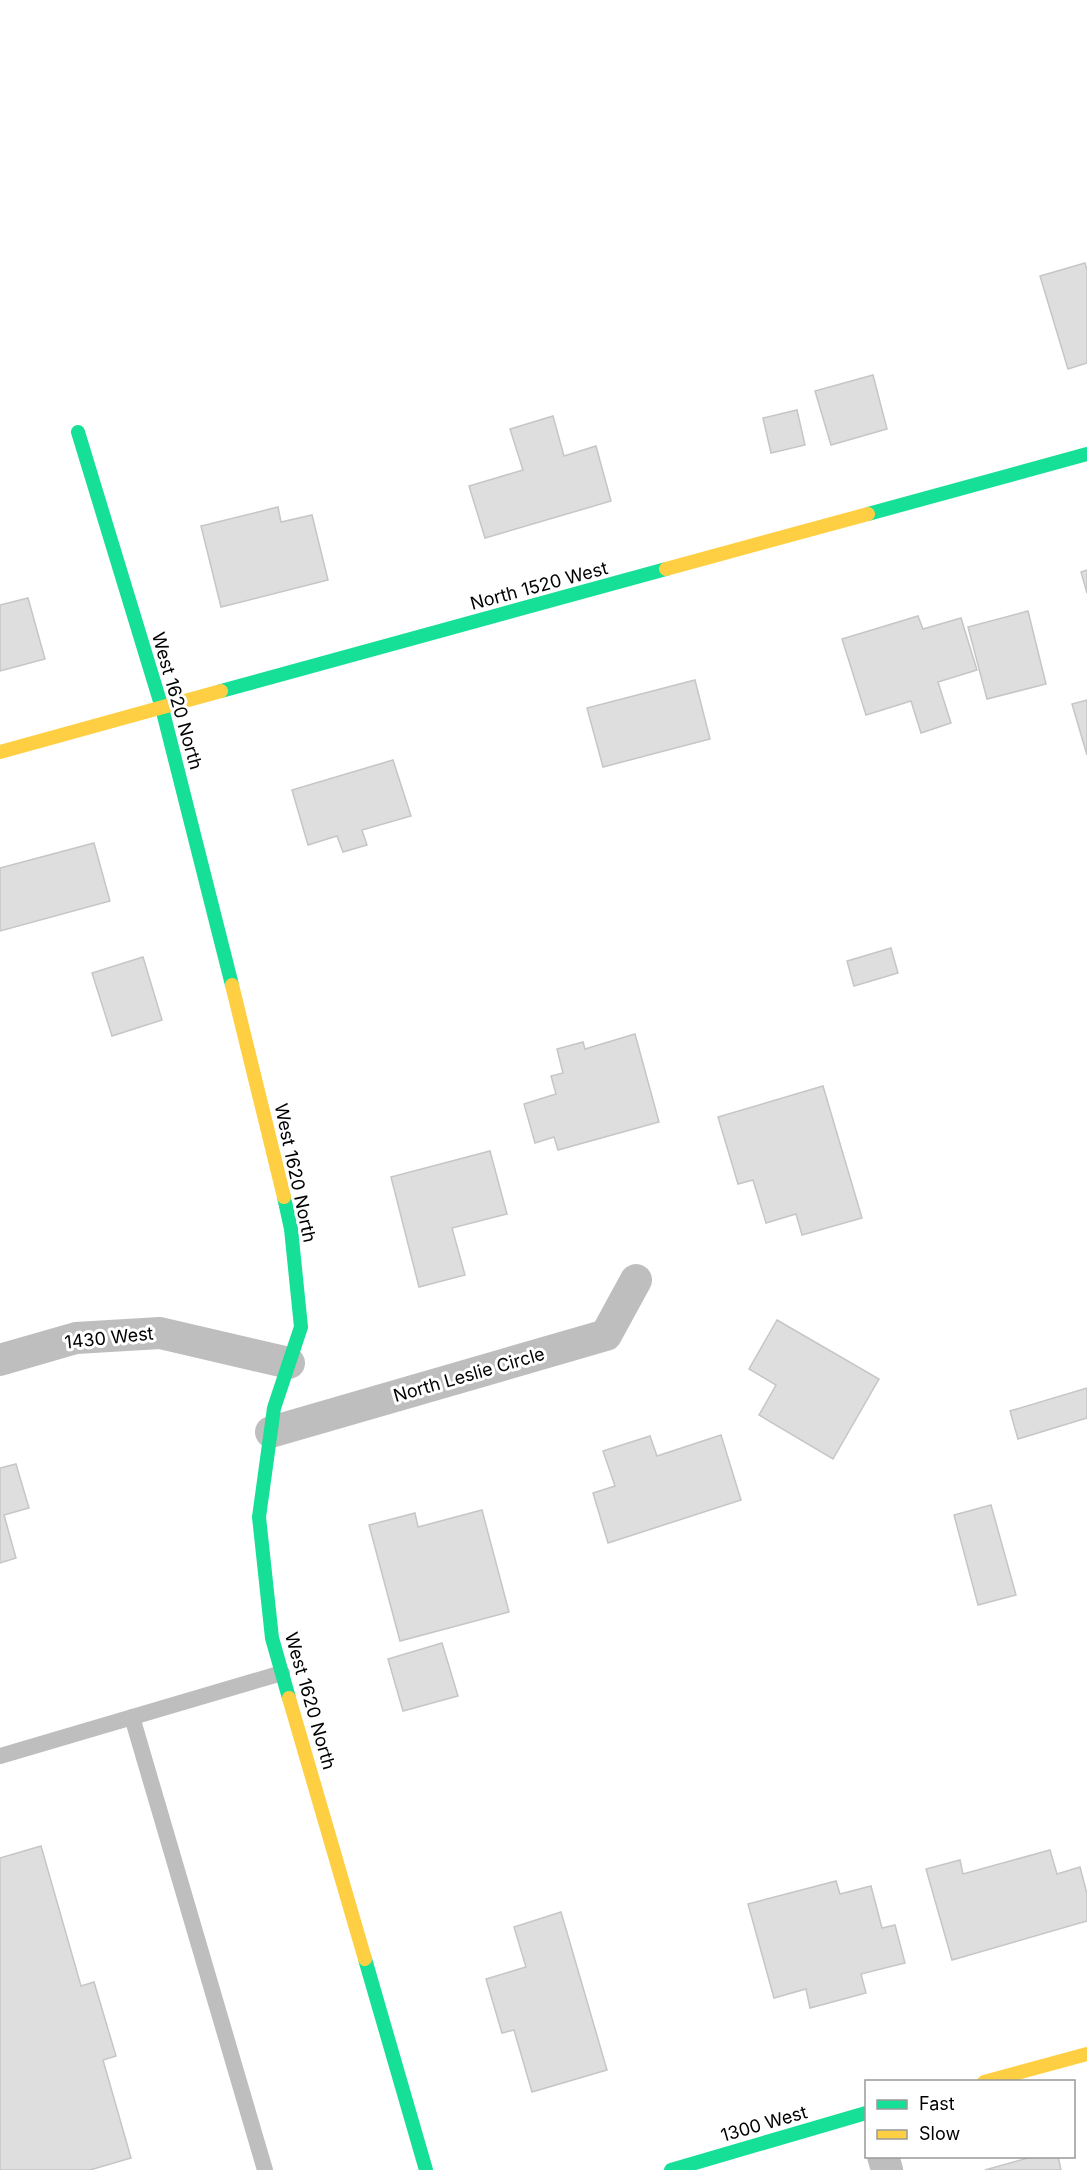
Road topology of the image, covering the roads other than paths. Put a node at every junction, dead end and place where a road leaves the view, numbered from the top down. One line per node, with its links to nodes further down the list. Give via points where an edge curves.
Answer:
1 (78, 432): 3 (street, West 1620 North)
2 (1087, 454): 3 (street, North 1520 West)
3 (162, 708): 4 (street, North 1520 West); 7 (street, West 1620 North, via 291,1228 301,1327)
4 (0, 752)
5 (636, 1280): 8 (street, North Leslie Circle, via 606,1335)
6 (0, 1360): 7 (street, 1430 West, via 76,1338 160,1333)
7 (289, 1363): 8 (street, West 1620 North, via 274,1408)
8 (271, 1432): 9 (street, West 1620 North, via 259,1517 272,1638)
9 (282, 1673): 10 (lane); 16 (street, West 1620 North)
10 (132, 1717): 11 (lane); 15 (lane)
11 (0, 1756)
12 (1087, 2054): 13 (street)
13 (991, 2080)
14 (865, 2114): 17 (street, 1300 West)
15 (265, 2170)
16 (426, 2170)
17 (670, 2170)

